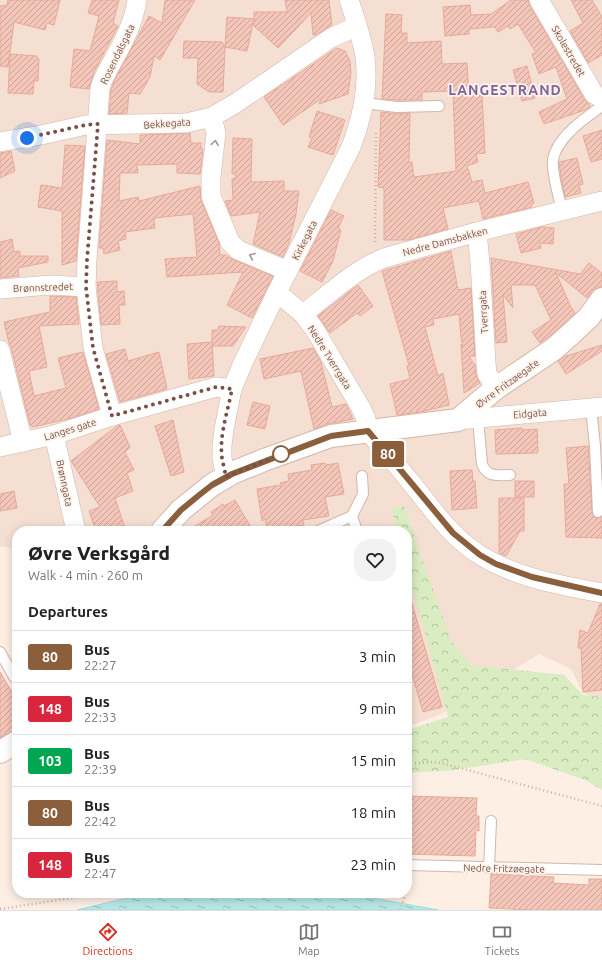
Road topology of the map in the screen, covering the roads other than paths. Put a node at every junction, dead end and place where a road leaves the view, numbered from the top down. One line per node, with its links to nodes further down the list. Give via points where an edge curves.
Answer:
1 (137, 0): 10 (street, Rosendalsgata, via 128,34 102,80)
2 (349, 0): 4 (street, Kirkegata)
3 (539, 0): 5 (street, Skolestredet, via 594,94)
4 (357, 26): 6 (street, Kirkegata); 9 (street, Bekkegata, via 331,38)
5 (602, 99)
6 (370, 104): 7 (lane, via 397,107); 15 (street, Kirkegata)
7 (439, 106)
8 (602, 106): 13 (lane, via 570,132 553,160)
9 (212, 117): 10 (street, Bekkegata, via 186,123); 15 (street, one-way to 9, via 238,250 230,242 210,196 216,133)
10 (98, 124): 11 (street, Bekkegata); 16 (street, Rosendalsgata)
11 (0, 142)
12 (602, 201): 13 (street, Nedre Damsbakken)
13 (562, 212): 14 (street, Nedre Damsbakken)
14 (477, 232): 20 (street, Nedre Damsbakken, via 374,262); 22 (street, Tverrgata, via 487,374)
15 (288, 271): 18 (street, Kirkegata)
16 (86, 287): 17 (street, Brønnstredet, via 51,285); 25 (street, Rosendalsgata, via 93,348)
17 (0, 289)
18 (276, 294): 20 (street, Nedre Tverrgata); 23 (street, Kirkegata)
19 (602, 299): 22 (main road, Øvre Fritzøegate, via 574,332 554,349)
20 (303, 314): 27 (street, Nedre Tverrgata, via 335,362 361,408)
21 (0, 350): 29 (street)
22 (496, 388): 26 (main road, Øvre Fritzøegate)
23 (232, 389): 25 (street, Langes gate, via 216,387); 33 (street, Kirkegata, via 222,446 222,458)
24 (596, 408): 26 (street, Eidgata); 34 (lane)
25 (112, 416): 28 (street, Langes gate)
26 (468, 419): 27 (main road); 31 (lane, via 484,469 494,475)
27 (368, 431): 33 (main road, via 331,436); 40 (street, via 453,533 480,555 496,564 532,577)
28 (54, 435): 29 (street, Langes gate); 36 (street, Brønngata)
29 (23, 442): 30 (street, Langes gate)
30 (0, 447)
31 (510, 475)
32 (362, 476): 35 (lane, via 363,494)
33 (231, 477): 37 (main road, via 212,485 181,510)
34 (598, 512)
35 (352, 516): 38 (lane); 39 (lane)
36 (75, 526)
37 (167, 526)
38 (329, 526)
39 (355, 526)
40 (602, 593)
41 (0, 652): 42 (lane)
42 (12, 673)
43 (12, 745): 44 (main road)
44 (0, 752)
45 (491, 821): 47 (lane)
46 (412, 866): 47 (lane, Nedre Fritzøegate)
47 (489, 868): 48 (lane, Nedre Fritzøegate)
48 (602, 870)

